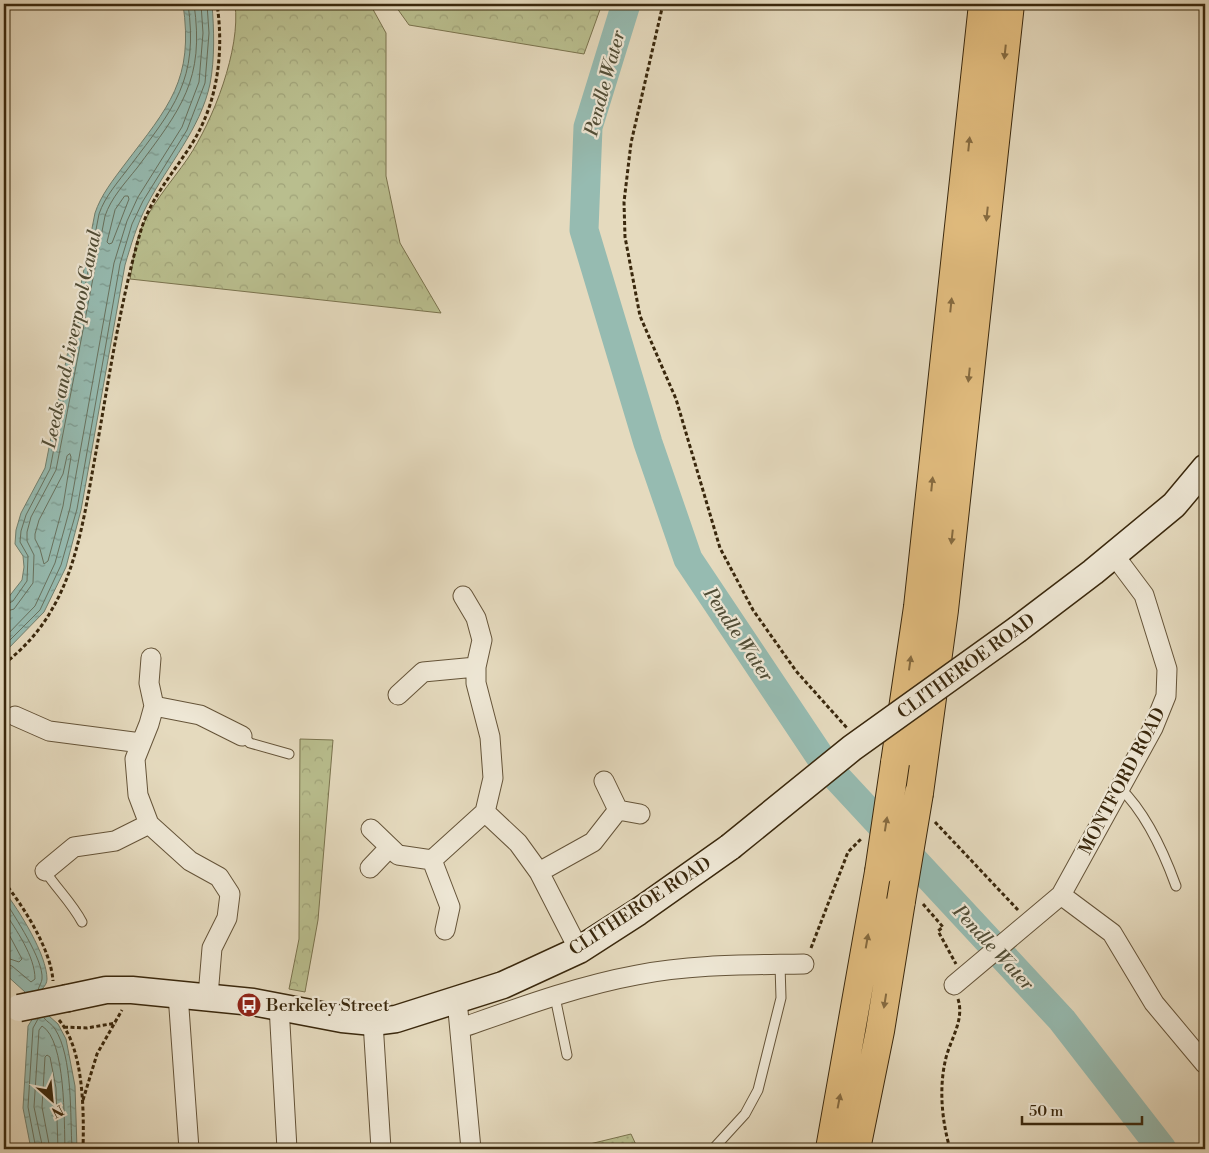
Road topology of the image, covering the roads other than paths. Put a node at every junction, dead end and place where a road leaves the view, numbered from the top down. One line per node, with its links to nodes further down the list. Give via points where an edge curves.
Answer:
1 (983, 4): 49 (highway, one-way to 1, bridge, via 879,872 918,607)
2 (1010, 4): 50 (highway, one-way to 50, bridge, via 924,804 901,901 880,1032)
3 (1205, 468): 4 (main road, CLITHEROE ROAD, via 1174,505)
4 (1114, 555): 15 (street, MONTFORD ROAD, via 1144,595 1167,669 1166,696 1153,728); 30 (main road, CLITHEROE ROAD, bridge, via 1018,629 852,748 730,847)
5 (463, 596): 7 (street, via 476,618 482,640)
6 (151, 658): 9 (street, via 149,682)
7 (476, 667): 8 (street, via 423,672); 17 (street, via 476,684 490,737 493,778)
8 (398, 695)
9 (154, 706): 11 (street, via 200,715); 12 (street)
10 (15, 716): 12 (street, via 49,731)
11 (242, 736): 13 (lane, via 258,746)
12 (141, 743): 19 (street, via 135,759 138,796)
13 (289, 754)
14 (604, 781): 16 (street)
15 (1120, 788): 26 (lane, via 1130,798 1159,846); 27 (street, MONTFORD ROAD)
16 (618, 810): 18 (street); 25 (street, via 593,842)
17 (485, 812): 22 (street); 25 (street, via 518,843)
18 (640, 814)
19 (149, 824): 24 (street, via 115,841 74,847); 35 (street, via 190,861 219,878 230,894 226,918 212,948)
20 (371, 829): 21 (street)
21 (389, 848): 22 (street, via 398,855); 23 (street)
22 (432, 860): 29 (street, via 450,907)
23 (370, 868)
24 (45, 871): 28 (lane, via 58,892 73,905)
25 (539, 872): 30 (street)
26 (1176, 886)
27 (1061, 895): 33 (street, MONTFORD ROAD); 43 (street, via 1112,934 1154,1003)
28 (82, 922)
29 (445, 930)
30 (579, 950): 37 (main road, CLITHEROE ROAD, via 503,985)
31 (804, 964): 32 (street)
32 (780, 965): 36 (street, via 712,966 637,975); 48 (lane, via 781,998 758,1090 745,1114)
33 (961, 979)
34 (178, 994): 35 (main road, CLITHEROE ROAD); 39 (main road, CLITHEROE ROAD, bridge, via 106,990); 44 (street)
35 (208, 996): 38 (main road, CLITHEROE ROAD)
36 (555, 997): 41 (street); 42 (lane)
37 (457, 1000): 40 (main road, CLITHEROE ROAD, via 396,1019); 41 (street)
38 (279, 1006): 40 (main road, CLITHEROE ROAD); 45 (street)
39 (12, 1011)
40 (373, 1022): 46 (street)
41 (461, 1028): 47 (street)
42 (567, 1054)
43 (1205, 1064)
44 (188, 1149)
45 (287, 1149)
46 (381, 1149)
47 (471, 1149)
48 (713, 1149)
49 (830, 1149)
50 (856, 1149)

